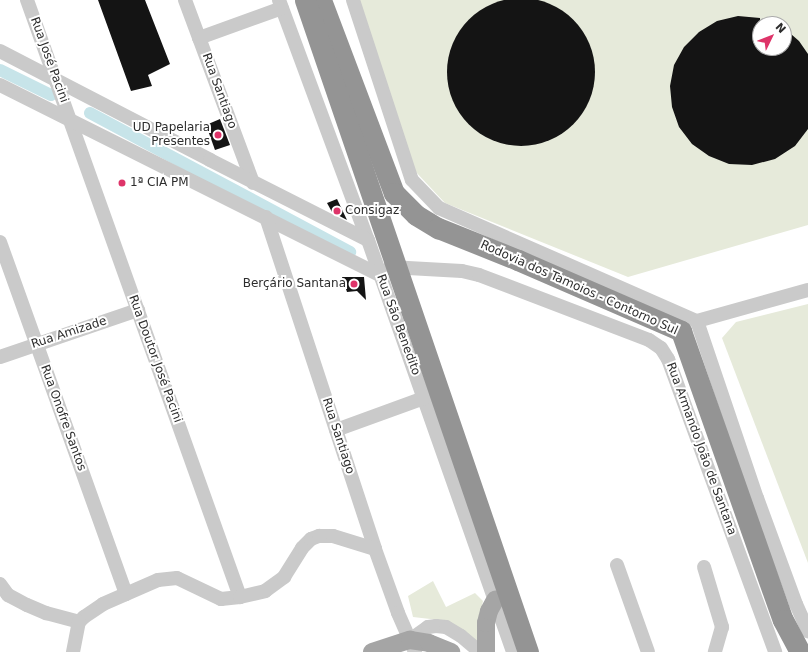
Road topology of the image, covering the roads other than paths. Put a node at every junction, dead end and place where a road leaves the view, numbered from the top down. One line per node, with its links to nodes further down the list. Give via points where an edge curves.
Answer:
1 (27, 0): 9 (street, Rua José Pacini)
2 (185, 0): 7 (street, Rua Santiago)
3 (305, 0): 41 (highway, bridge)
4 (321, 0): 31 (highway, Rodovia dos Tamoios - Contorno Sul, via 394,193 416,215 438,228 681,331)
5 (354, 0): 19 (street, via 412,180 439,208)
6 (280, 4): 7 (street); 14 (street, Rua São Benedito)
7 (200, 38): 12 (street, Rua Santiago)
8 (0, 51): 9 (street)
9 (56, 81): 11 (street, Rua José Pacini); 12 (street)
10 (0, 85): 11 (street)
11 (71, 120): 13 (street); 18 (street, Rua Doutor José Pacini)
12 (253, 183): 14 (street)
13 (266, 217): 16 (street); 23 (street, Rua Santiago)
14 (368, 240): 16 (street, Rua São Benedito)
15 (0, 242): 20 (street, Rua Onofre Santos)
16 (378, 271): 22 (street, Rua São Benedito); 44 (street, Rua Armando João de Santana, via 462,271 479,275 650,340 662,348)
17 (808, 290): 19 (street)
18 (138, 310): 20 (street, Rua Amizade); 29 (street, Rua Doutor José Pacini)
19 (697, 321): 33 (street, via 757,498)
20 (36, 344): 21 (street, Rua Amizade); 28 (street, Rua Onofre Santos)
21 (0, 357)
22 (424, 398): 23 (street); 30 (street, Rua São Benedito)
23 (336, 430): 24 (street, Rua Santiago)
24 (375, 549): 29 (street, via 333,536 319,536 311,539 302,548 284,577 276,584 265,591); 34 (street, Rua Santiago)
25 (617, 565): 42 (street)
26 (704, 567): 43 (street, via 722,627)
27 (0, 584): 32 (street, via 8,595 26,605 46,614)
28 (126, 594): 29 (street, via 158,580 177,578 221,599); 32 (street, via 103,604)
29 (240, 597)
30 (495, 600): 39 (main road, via 486,623); 40 (street, Rua São Benedito)
31 (783, 620): 45 (highway, Rodovia dos Tamoios - Contorno Sul); 46 (highway, Rodovia dos Tamoios - Contorno Sul)
32 (80, 622): 35 (street)
33 (808, 631)
34 (412, 646): 36 (main road); 37 (main road, via 429,643); 38 (street, via 428,627 436,626 446,627)
35 (73, 652)
36 (372, 652)
37 (451, 652)
38 (480, 652)
39 (486, 652)
40 (514, 652)
41 (528, 652)
42 (648, 652)
43 (714, 652)
44 (775, 652)
45 (791, 652)
46 (800, 652)

